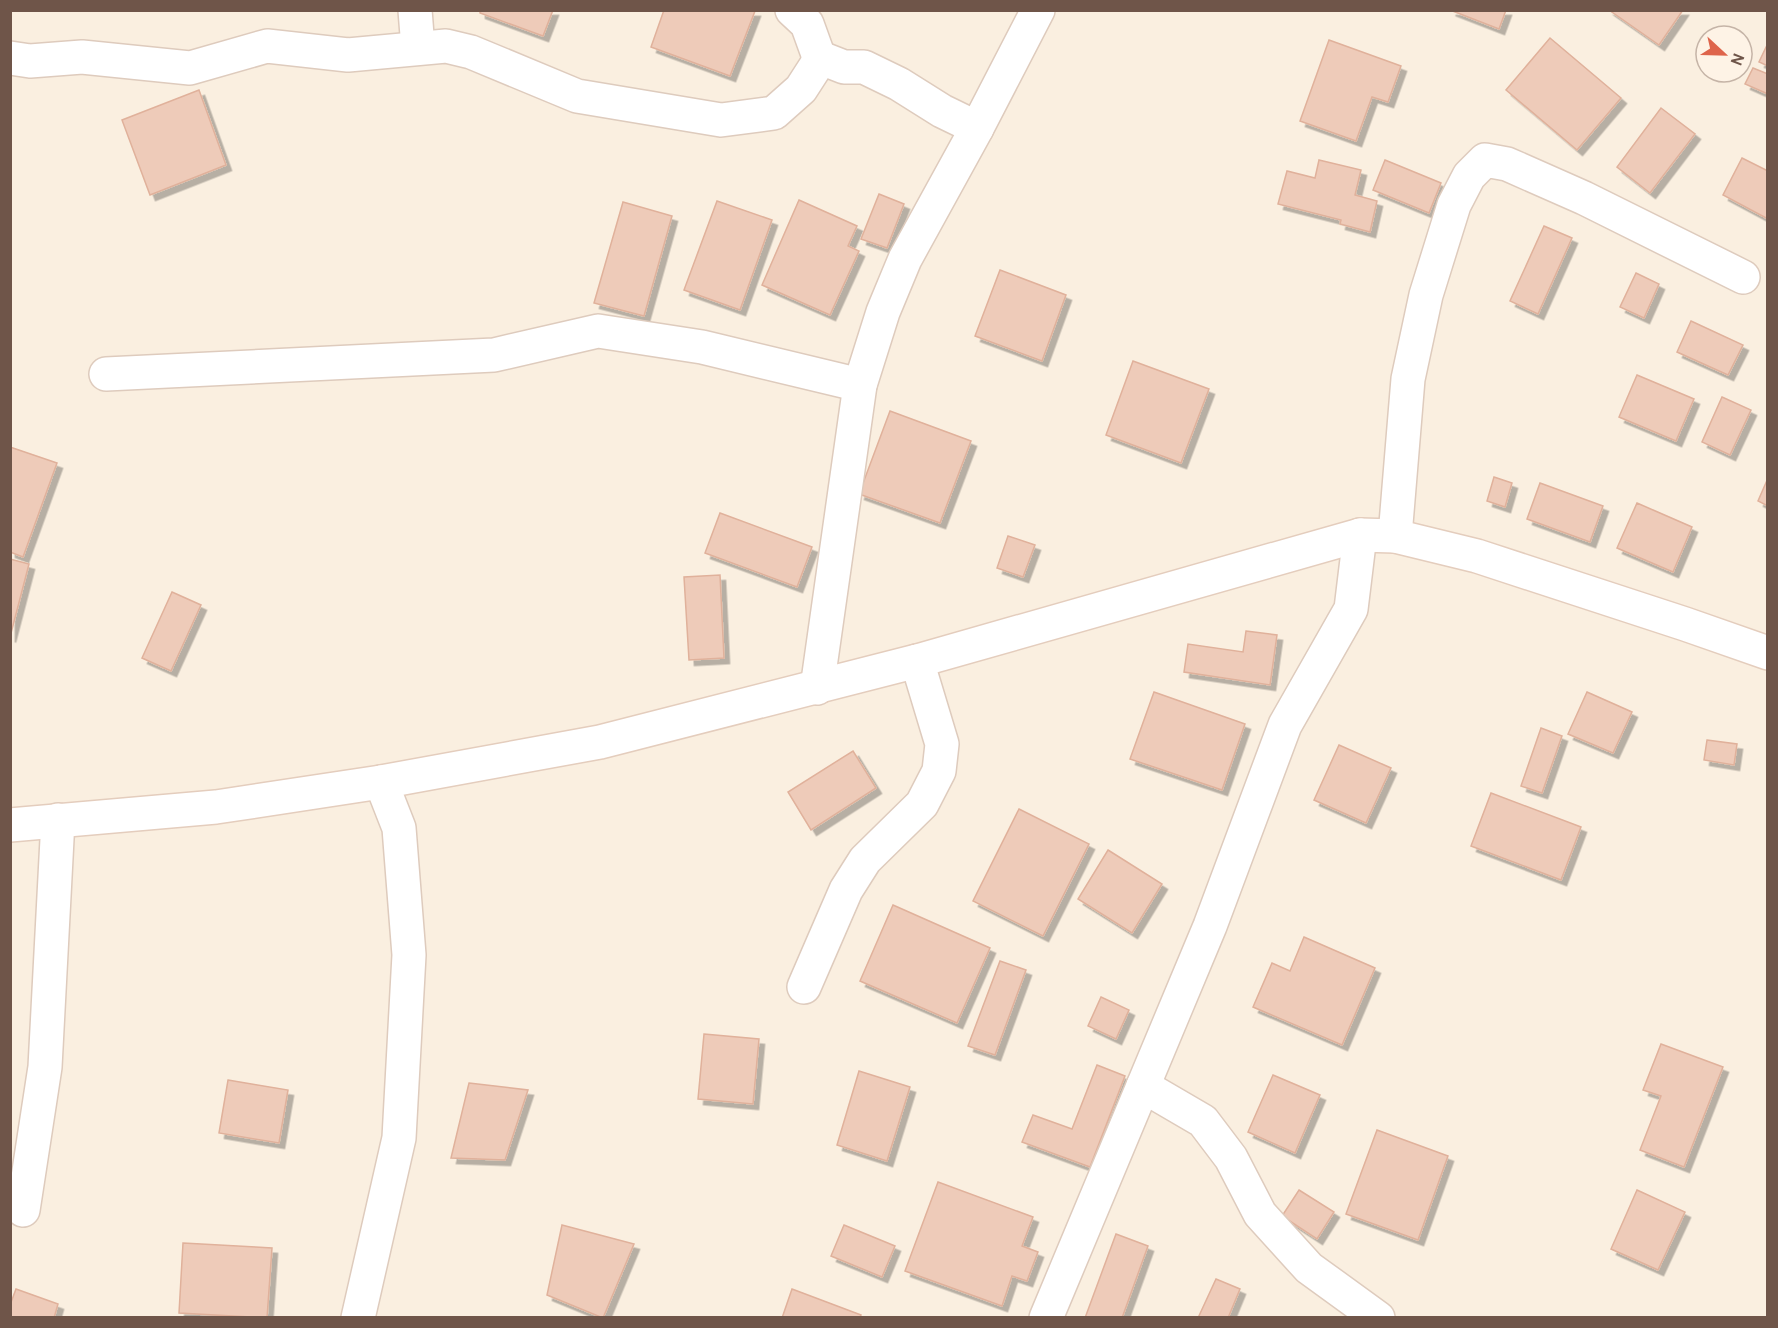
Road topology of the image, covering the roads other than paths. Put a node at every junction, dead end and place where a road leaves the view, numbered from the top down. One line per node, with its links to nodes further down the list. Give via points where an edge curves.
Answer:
1 (415, 10): 4 (street)
2 (792, 10): 6 (street, via 807,24)
3 (1038, 10): 7 (street)
4 (418, 48): 5 (street, via 348,55 267,46 190,68 82,57 30,61); 6 (street, via 446,46 471,52 577,96 721,120 774,113 801,89)
5 (10, 58)
6 (820, 60): 7 (street, via 844,67 864,67)
7 (977, 128): 10 (street, via 905,259)
8 (1743, 277): 12 (street, via 1584,198 1506,164 1485,160 1469,176 1454,205 1426,295 1408,379)
9 (106, 374): 10 (street, via 494,355 598,331 702,347)
10 (860, 385): 15 (street)
11 (1360, 535): 12 (street); 14 (street); 20 (street, via 1350,609 1285,725 1210,926)
12 (1395, 536): 13 (street, via 1477,556)
13 (1767, 653)
14 (917, 661): 15 (street); 19 (street, via 942,744 939,771 922,804 865,860 846,890)
15 (818, 688): 16 (street, via 600,742)
16 (381, 782): 17 (street, via 216,807); 22 (street, via 399,828 409,955 399,1138)
17 (58, 820): 18 (street); 21 (street, via 45,1067)
18 (10, 825)
19 (804, 987)
20 (1143, 1086): 23 (street); 24 (street, via 1203,1120 1231,1158 1260,1215 1309,1268)
21 (23, 1210)
22 (358, 1317)
23 (1046, 1317)
24 (1378, 1317)

